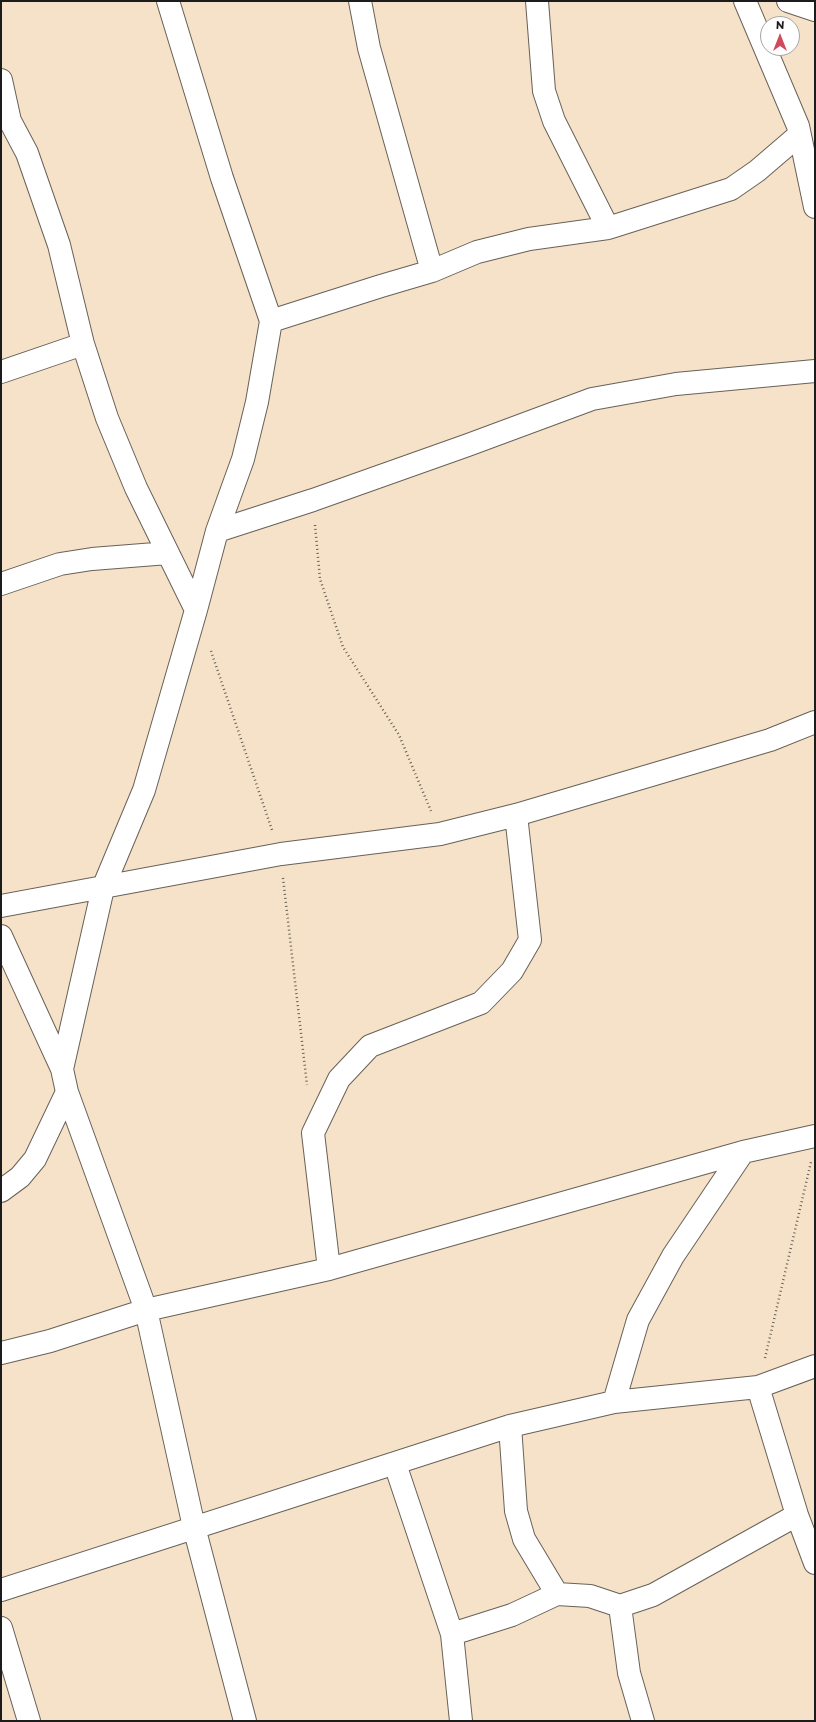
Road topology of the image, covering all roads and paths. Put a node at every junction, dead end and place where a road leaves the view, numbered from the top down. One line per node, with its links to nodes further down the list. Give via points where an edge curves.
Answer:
1 (168, 1): 12 (street, via 222,178)
2 (360, 1): 11 (street, via 369,48)
3 (537, 1): 10 (street, via 544,91 554,121)
4 (745, 1): 8 (street, via 798,126)
5 (788, 1): 6 (street)
6 (815, 10)
7 (1, 80): 13 (street, via 10,121 27,153 59,245)
8 (799, 135): 9 (street); 10 (street, via 757,171 731,189)
9 (815, 207)
10 (608, 228): 11 (street, via 529,239 477,252)
11 (432, 271): 12 (street)
12 (271, 321): 17 (street, via 257,402 243,459)
13 (83, 344): 15 (street); 18 (street, via 107,418 136,488)
14 (815, 371): 16 (street, via 676,384 592,399)
15 (1, 372)
16 (313, 500): 17 (street); 23 (path, via 320,579 343,647 399,735)
17 (217, 531): 20 (street)
18 (168, 553): 19 (street, via 60,564); 20 (street)
19 (1, 584)
20 (196, 610): 24 (street, via 144,790)
21 (815, 722): 22 (street, via 770,740)
22 (516, 815): 23 (street); 32 (street, via 530,940 512,971 480,1003 370,1046 339,1079 313,1133)
23 (440, 834): 24 (street, via 280,854)
24 (102, 888): 25 (street); 27 (street)
25 (1, 906)
26 (1, 936): 27 (street)
27 (62, 1069): 28 (street)
28 (67, 1092): 31 (street, via 35,1159 20,1177); 33 (street)
29 (814, 1145): 30 (street); 36 (path)
30 (743, 1152): 32 (street); 37 (street, via 673,1256 638,1320)
31 (1, 1191)
32 (329, 1269): 33 (street)
33 (146, 1310): 34 (street); 41 (street)
34 (1, 1354)
35 (815, 1366): 36 (street)
36 (758, 1387): 37 (street); 40 (street)
37 (614, 1402): 38 (street)
38 (510, 1426): 39 (street); 44 (street, via 516,1511 524,1540)
39 (395, 1464): 41 (street); 47 (street)
40 (797, 1515): 42 (street); 45 (street, via 653,1595)
41 (194, 1527): 43 (street); 49 (street)
42 (815, 1563)
43 (1, 1590)
44 (557, 1594): 45 (street, via 590,1596); 47 (street, via 512,1615)
45 (620, 1606): 51 (street, via 629,1673)
46 (1, 1628): 48 (street)
47 (452, 1634): 50 (street)
48 (28, 1721)
49 (245, 1721)
50 (461, 1721)
51 (643, 1721)

